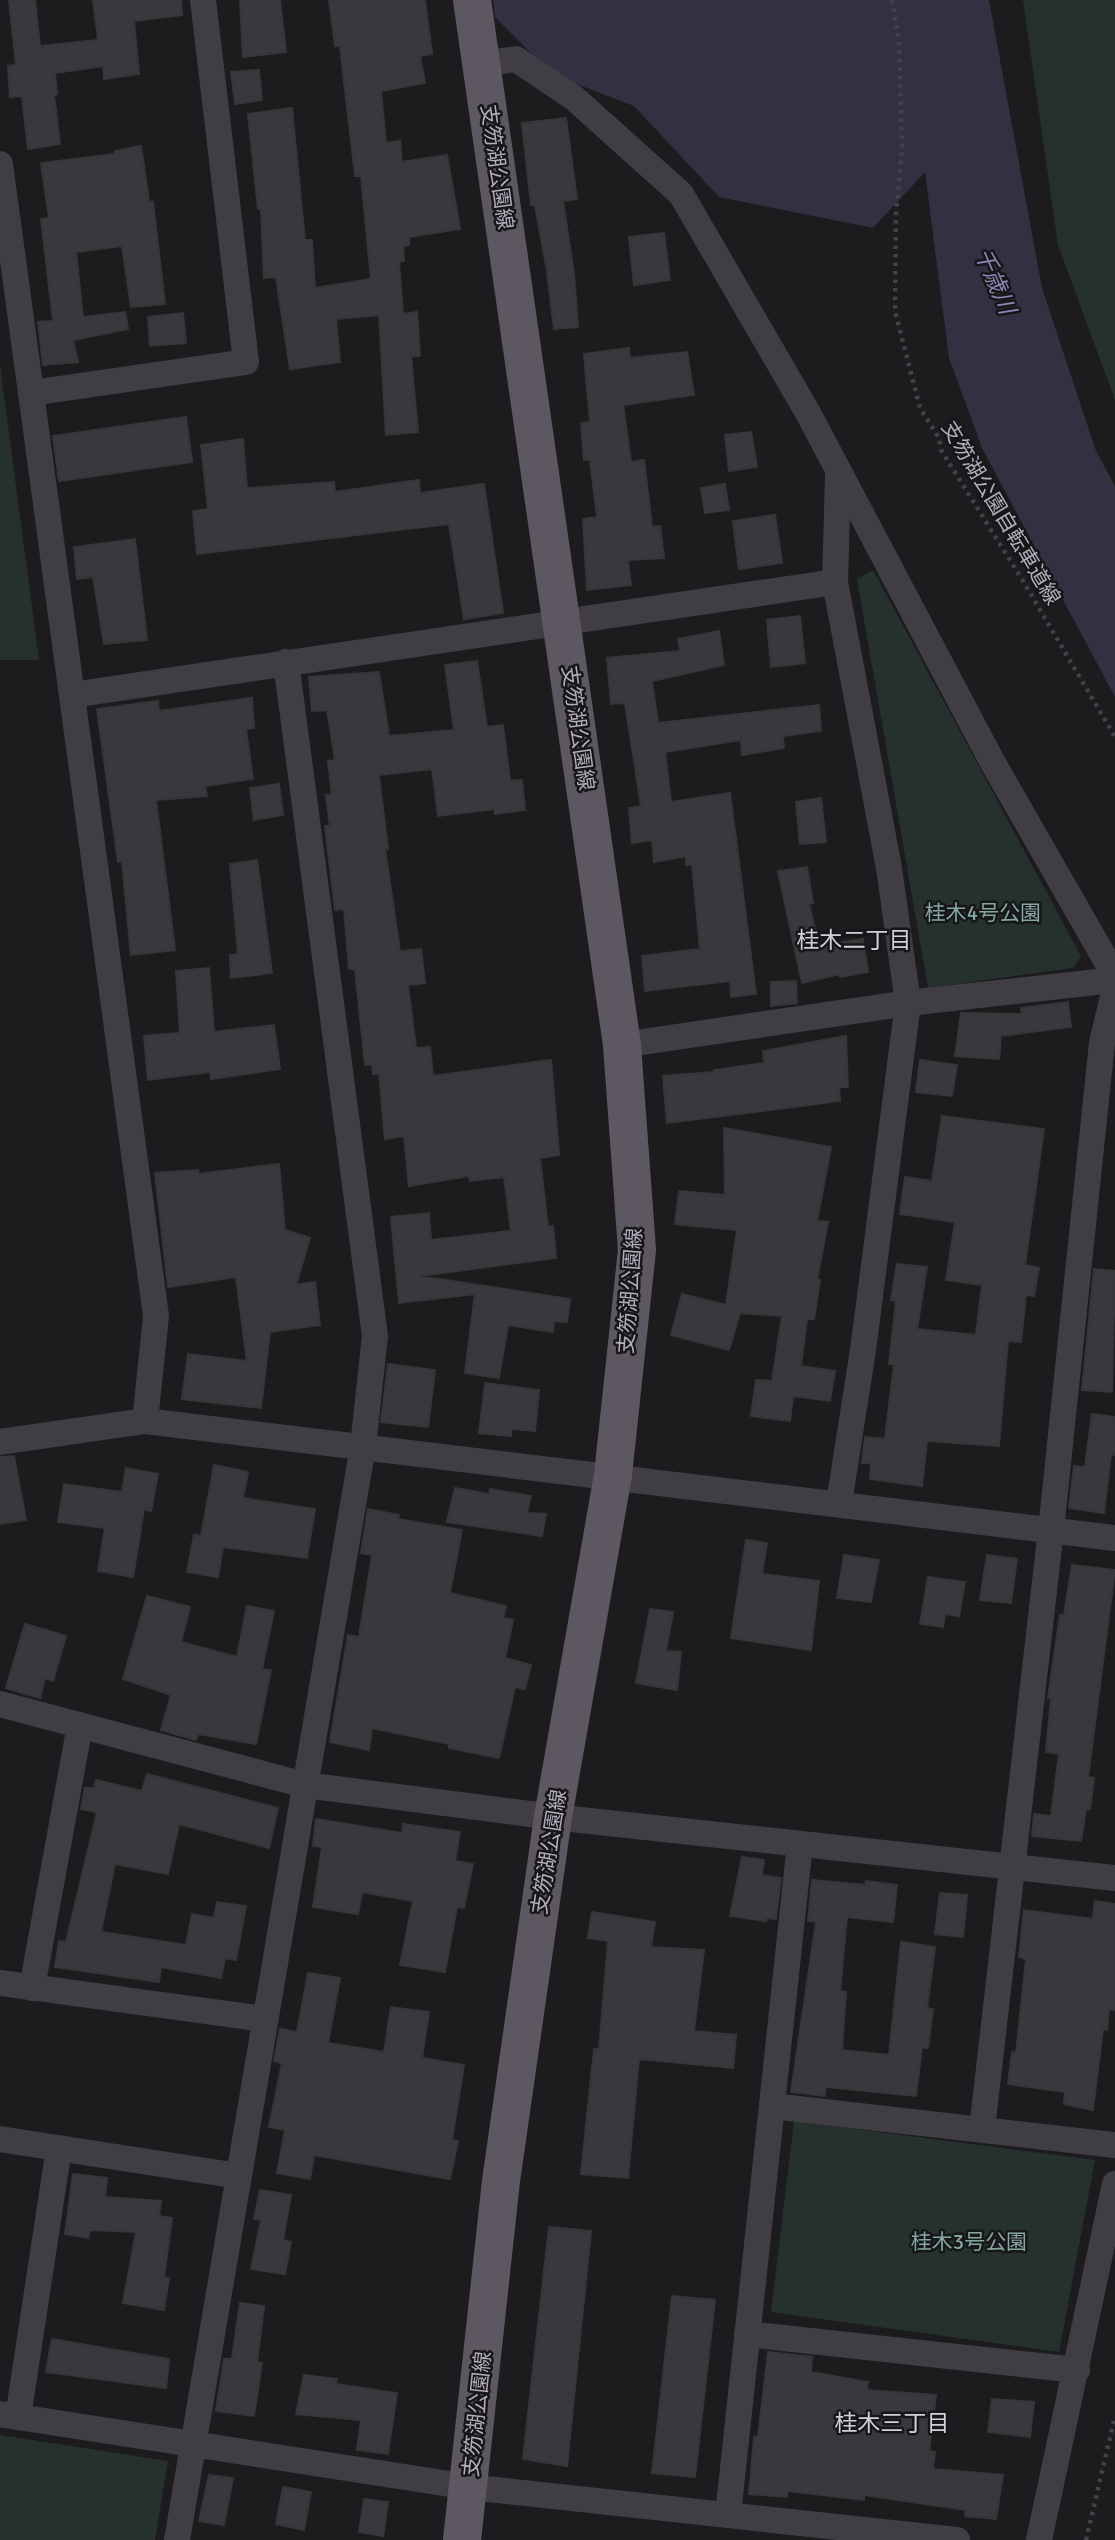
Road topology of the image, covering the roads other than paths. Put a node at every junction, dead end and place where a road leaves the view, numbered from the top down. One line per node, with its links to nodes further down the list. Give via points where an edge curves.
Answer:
1 (203, 0): 5 (street, via 246,362)
2 (472, 0): 3 (main road, 支笏湖公園線)
3 (482, 64): 6 (street, via 516,59 574,98 681,194); 8 (main road, 支笏湖公園線)
4 (0, 164): 5 (street)
5 (31, 393): 10 (street)
6 (838, 471): 7 (street); 11 (street, via 993,763)
7 (835, 582): 8 (street); 13 (street, via 889,867)
8 (563, 620): 9 (street); 14 (main road, 支笏湖公園線)
9 (286, 662): 10 (street); 17 (street, via 374,1336)
10 (72, 695): 15 (street, via 156,1316)
11 (1115, 978): 13 (street)
12 (1115, 988): 20 (street, via 1102,1043)
13 (908, 1003): 14 (street); 19 (street)
14 (622, 1045): 18 (main road, 支笏湖公園線, via 637,1250)
15 (145, 1420): 16 (street); 17 (street)
16 (0, 1442)
17 (363, 1446): 18 (street); 24 (street)
18 (612, 1475): 19 (street); 25 (main road, 支笏湖公園線)
19 (839, 1503): 20 (street)
20 (1051, 1530): 21 (street); 27 (street)
21 (1115, 1538)
22 (0, 1704): 23 (street)
23 (80, 1725): 24 (street); 30 (street)
24 (305, 1785): 25 (street); 31 (street)
25 (553, 1817): 26 (street); 43 (main road, 支笏湖公園線, via 502,2182)
26 (800, 1844): 27 (street); 32 (street)
27 (1012, 1867): 28 (street); 33 (street)
28 (1115, 1878)
29 (0, 1983): 30 (street)
30 (32, 1988): 31 (street)
31 (265, 2019): 37 (street)
32 (772, 2105): 33 (street); 39 (street)
33 (982, 2129): 35 (street)
34 (0, 2139): 36 (street)
35 (1115, 2145)
36 (59, 2148): 37 (street); 41 (street)
37 (239, 2176): 42 (street)
38 (1115, 2184): 40 (street)
39 (747, 2334): 40 (street); 44 (street)
40 (1077, 2370): 49 (street)
41 (9, 2416): 42 (street)
42 (194, 2445): 43 (street); 46 (street)
43 (469, 2487): 44 (street); 47 (main road, 支笏湖公園線)
44 (728, 2515): 45 (street)
45 (785, 2531): 48 (street)
46 (177, 2540)
47 (462, 2540)
48 (957, 2540)
49 (1039, 2540)

